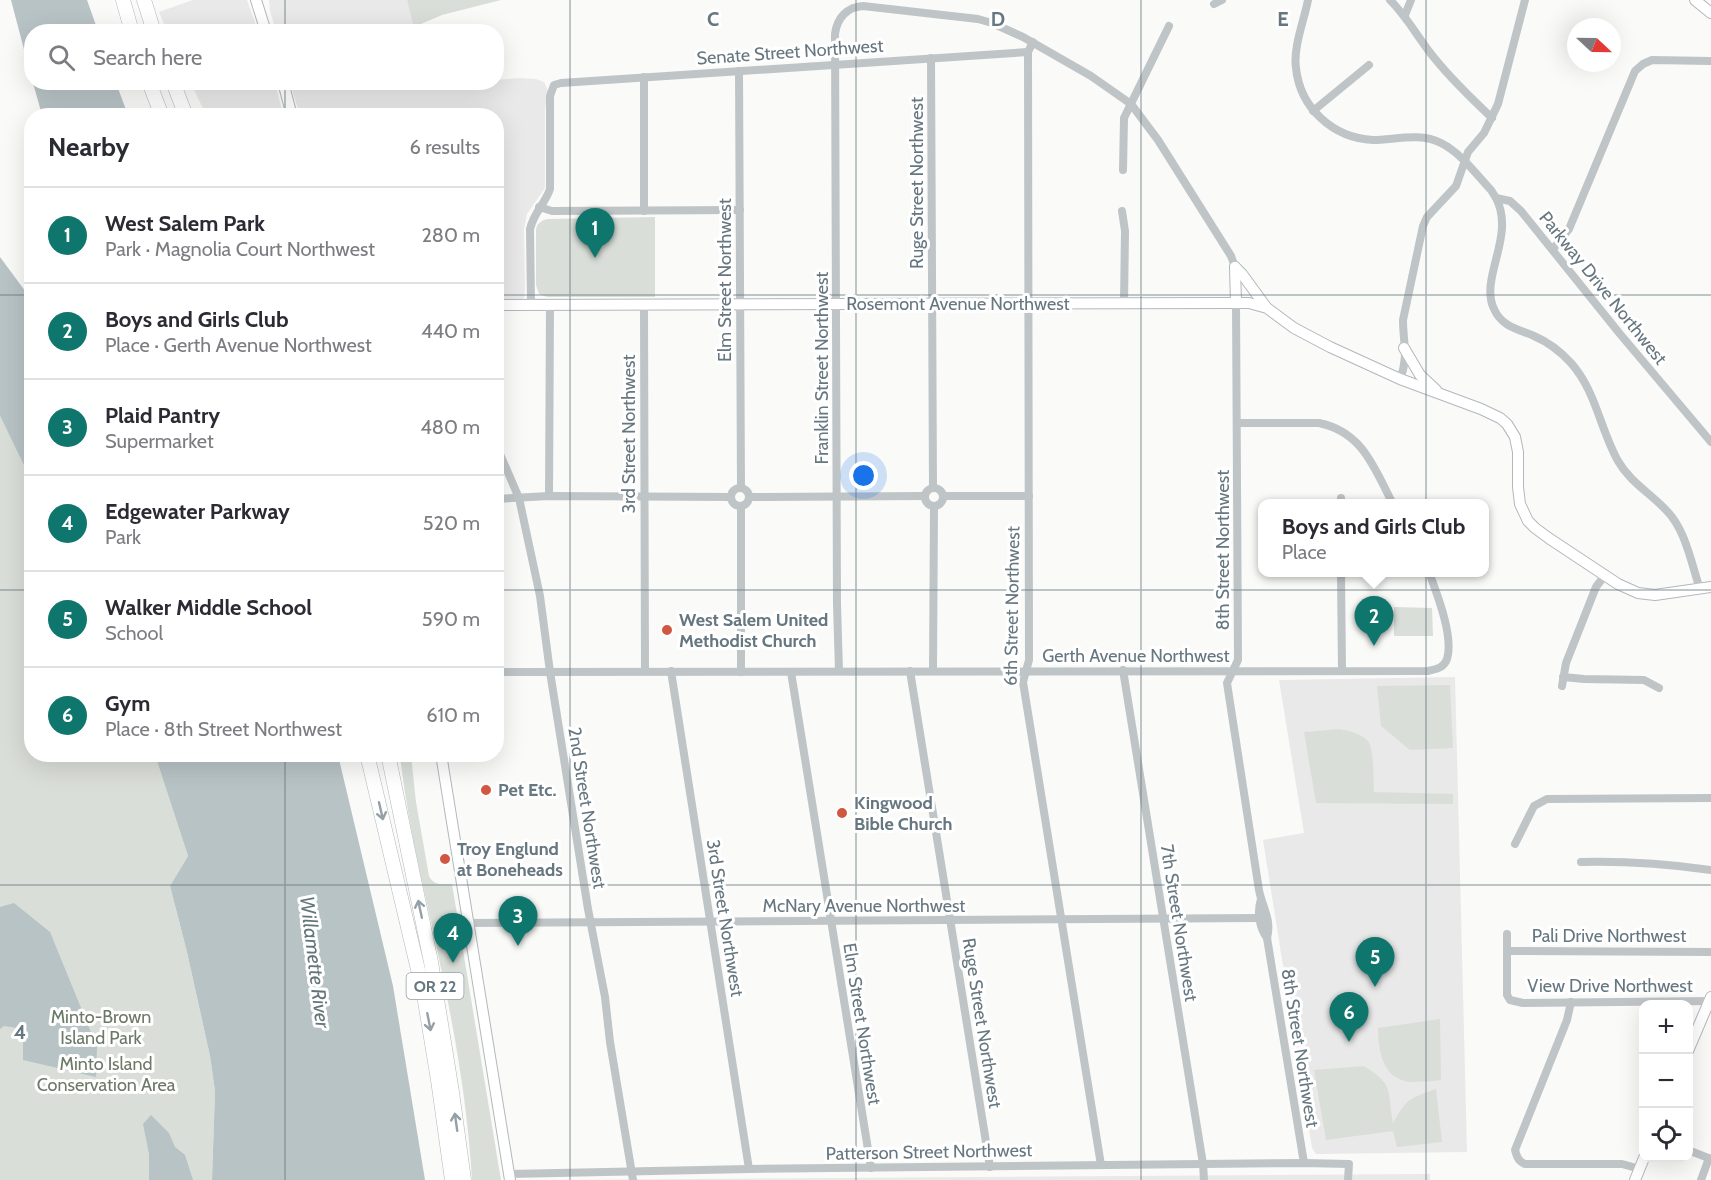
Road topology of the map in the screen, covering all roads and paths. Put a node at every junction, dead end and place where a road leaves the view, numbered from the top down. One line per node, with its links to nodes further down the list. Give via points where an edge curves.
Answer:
1 (123, 0): 11 (highway)
2 (144, 0): 12 (highway)
3 (256, 0): 13 (street)
4 (1308, 0): 30 (street, via 1295,67 1299,86)
5 (1390, 0): 10 (street)
6 (1411, 0): 10 (street)
7 (1525, 0): 31 (street)
8 (1695, 0): 9 (street)
9 (1711, 14)
10 (1405, 15): 31 (street, via 1436,60)
11 (130, 24)
12 (152, 24)
13 (264, 24)
14 (1169, 26): 26 (street)
15 (1033, 42): 16 (street, 6th Street Northwest); 19 (street, Franklin Street Northwest, via 978,19 856,7 844,14 836,27); 26 (street)
16 (1028, 52): 17 (street, Senate Street Northwest); 45 (street, 6th Street Northwest)
17 (931, 58): 19 (street, Senate Street Northwest); 44 (street, Ruge Street Northwest)
18 (1711, 61): 39 (street, via 1652,60 1635,71 1569,229)
19 (835, 65): 21 (street, Senate Street Northwest); 50 (street, Franklin Street Northwest)
20 (1368, 65): 30 (street)
21 (739, 71): 22 (street, Senate Street Northwest); 36 (street, Elm Street Northwest)
22 (644, 77): 35 (street, Senate Street Northwest, via 554,85 550,96 550,189); 37 (street)
23 (152, 90): 27 (highway)
24 (176, 90): 28 (highway)
25 (284, 90): 29 (street)
26 (1131, 104): 33 (street, via 1125,118); 40 (street, via 1158,140)
27 (159, 108)
28 (183, 108)
29 (290, 108)
30 (1313, 111): 32 (street, Parkway Drive Northwest, via 1332,128 1354,138 1424,138 1440,142)
31 (1492, 118): 32 (street)
32 (1464, 162): 34 (street, Parkway Drive Northwest); 52 (street, via 1456,186 1423,226 1403,320)
33 (1124, 170)
34 (1496, 198): 39 (street, Parkway Drive Northwest, via 1516,206); 76 (street, via 1502,228 1491,286 1494,310 1507,325 1560,352 1582,377 1607,440 1626,473 1676,522)
35 (540, 207): 37 (street, via 552,212); 47 (street, via 530,229)
36 (740, 210): 37 (street); 43 (street, Elm Street Northwest)
37 (644, 211)
38 (1122, 211): 41 (street)
39 (1553, 249): 56 (street, Parkway Drive Northwest)
40 (1235, 267): 42 (street); 51 (street)
41 (1125, 303): 42 (street, Rosemont Avenue Northwest); 45 (street, Rosemont Avenue Northwest)
42 (1236, 303): 51 (street, Rosemont Avenue Northwest); 55 (street, 8th Street Northwest)
43 (739, 304): 49 (street, Rosemont Avenue Northwest); 50 (street, Rosemont Avenue Northwest); 58 (street, Elm Street Northwest)
44 (932, 304): 45 (street, Rosemont Avenue Northwest); 50 (street, Rosemont Avenue Northwest); 59 (street, Ruge Street Northwest)
45 (1029, 304): 65 (street, 6th Street Northwest)
46 (504, 305): 47 (street, Rosemont Avenue Northwest)
47 (531, 305): 48 (street, Rosemont Avenue Northwest)
48 (550, 305): 49 (street, Rosemont Avenue Northwest); 60 (street)
49 (644, 305): 61 (street, 3rd Street Northwest)
50 (837, 305): 62 (street, Franklin Street Northwest)
51 (1267, 308): 53 (street, Rosemont Avenue Northwest, via 1307,336)
52 (1404, 348): 53 (street, via 1405,367); 54 (street, via 1420,375)
53 (1400, 379): 54 (street, Rosemont Avenue Northwest)
54 (1444, 396): 73 (street, Rosemont Avenue Northwest, via 1492,414 1507,424 1517,444 1520,504 1528,521)
55 (1237, 423): 70 (street, via 1331,425 1364,449); 83 (street, 8th Street Northwest, via 1238,660)
56 (1711, 442)
57 (504, 463): 68 (street, 2nd Street Northwest)
58 (741, 488): 66 (street); 67 (street)
59 (933, 488): 63 (street); 64 (street)
60 (549, 496): 61 (street); 68 (street)
61 (644, 496): 66 (street); 79 (street, 3rd Street Northwest)
62 (837, 496): 63 (street); 67 (street); 89 (street, Franklin Street Northwest)
63 (925, 496): 72 (street)
64 (943, 496): 65 (street); 72 (street)
65 (1029, 496): 77 (street, 6th Street Northwest)
66 (731, 497): 71 (street)
67 (749, 497): 71 (street)
68 (519, 498): 69 (street); 86 (street, 2nd Street Northwest, via 540,596)
69 (504, 499)
70 (1390, 499)
71 (741, 506): 87 (street)
72 (934, 506): 82 (street)
73 (1605, 575): 76 (street, Rosemont Avenue Northwest, via 1629,590 1645,594 1668,595); 90 (street, via 1596,587)
74 (1341, 577): 84 (street)
75 (1430, 577): 84 (street, Gerth Avenue Northwest, via 1448,631 1447,661 1440,669)
76 (1705, 588)
77 (1026, 670): 78 (street, Gerth Avenue Northwest); 82 (street, Gerth Avenue Northwest); 106 (street, 6th Street Northwest, via 1023,682)
78 (1123, 670): 83 (street, Gerth Avenue Northwest); 104 (street, 7th Street Northwest)
79 (645, 671): 80 (street, Gerth Avenue Northwest); 86 (street, Gerth Avenue Northwest)
80 (671, 671): 87 (street, Gerth Avenue Northwest); 107 (street, 3rd Street Northwest)
81 (910, 671): 82 (street, Gerth Avenue Northwest); 89 (street, Gerth Avenue Northwest); 105 (street, Ruge Street Northwest)
82 (933, 671)
83 (1232, 671): 84 (street, Gerth Avenue Northwest); 102 (street, 8th Street Northwest, via 1227,683)
84 (1342, 671)
85 (504, 672): 86 (street, Gerth Avenue Northwest)
86 (550, 672): 109 (street, 2nd Street Northwest)
87 (741, 672): 88 (street, Gerth Avenue Northwest)
88 (791, 672): 89 (street, Gerth Avenue Northwest); 108 (street, Elm Street Northwest)
89 (839, 672)
90 (1563, 677): 91 (street); 92 (street, via 1644,680)
91 (1562, 686)
92 (1659, 688)
93 (370, 762): 130 (highway, OR 22, one-way to 130, via 424,995)
94 (389, 762): 97 (highway, OR 22)
95 (394, 762): 97 (highway, OR 22)
96 (442, 762): 110 (street)
97 (396, 794): 131 (highway, OR 22, one-way to 97, via 441,1020)
98 (1711, 798): 99 (street, via 1552,798 1534,806)
99 (1515, 844)
100 (1581, 862): 101 (street, via 1643,862)
101 (1711, 870)
102 (1261, 899): 103 (street, 8th Street Northwest); 112 (street, 8th Street Northwest, via 1269,930)
103 (1260, 918): 104 (street, McNary Avenue Northwest); 112 (street, 8th Street Northwest, via 1261,930)
104 (1163, 919): 106 (street, McNary Avenue Northwest); 122 (street, 7th Street Northwest)
105 (951, 920): 106 (street, McNary Avenue Northwest); 108 (street, McNary Avenue Northwest); 124 (street, Ruge Street Northwest)
106 (1061, 920): 123 (street, 6th Street Northwest)
107 (711, 921): 108 (street, McNary Avenue Northwest); 109 (street, McNary Avenue Northwest); 126 (street, 3rd Street Northwest)
108 (830, 921): 125 (street, Elm Street Northwest)
109 (591, 922): 110 (street, McNary Avenue Northwest); 128 (street, 2nd Street Northwest)
110 (469, 923): 129 (street)
111 (1507, 934): 113 (street)
112 (1267, 938): 121 (street, 8th Street Northwest)
113 (1507, 951): 114 (street, Pali Drive Northwest); 116 (street, View Drive Northwest, via 1510,1000)
114 (1711, 952)
115 (1710, 999): 116 (street, View Drive Northwest); 117 (street)
116 (1571, 1002): 127 (street, via 1568,1020 1515,1150 1519,1160 1525,1164 1622,1164)
117 (1693, 1041)
118 (1693, 1152): 119 (street)
119 (1710, 1159): 135 (street)
120 (1643, 1162): 127 (street)
121 (1304, 1163): 122 (street, Patterson Street Northwest); 133 (street, Patterson Street Northwest, via 1349,1164)
122 (1203, 1164): 123 (street, Patterson Street Northwest); 132 (street, 7th Street Northwest)
123 (1101, 1165): 124 (street, Patterson Street Northwest)
124 (990, 1167): 125 (street, Patterson Street Northwest)
125 (871, 1168): 126 (street, Patterson Street Northwest)
126 (749, 1169): 128 (street, Patterson Street Northwest)
127 (1640, 1169): 134 (street)
128 (632, 1176): 129 (street, Patterson Street Northwest)
129 (510, 1177)
130 (452, 1180)
131 (464, 1180)
132 (1204, 1180)
133 (1348, 1180)
134 (1635, 1180)
135 (1701, 1180)

